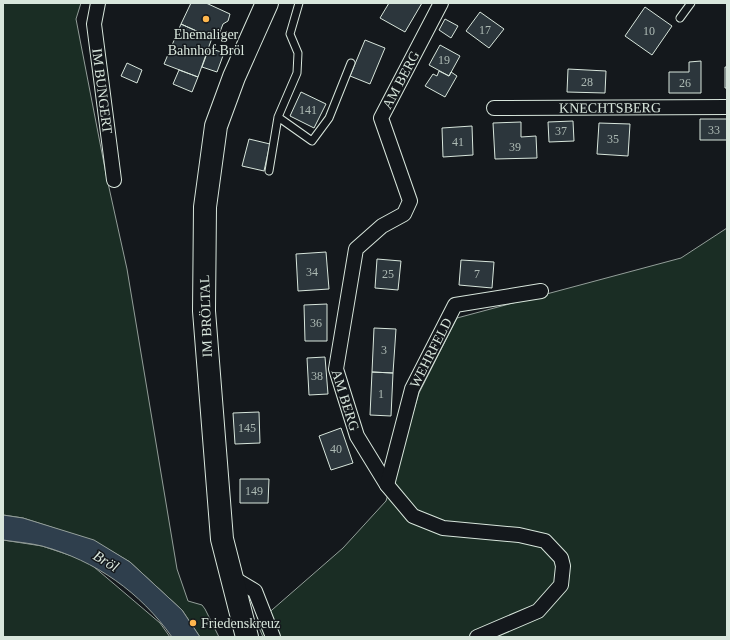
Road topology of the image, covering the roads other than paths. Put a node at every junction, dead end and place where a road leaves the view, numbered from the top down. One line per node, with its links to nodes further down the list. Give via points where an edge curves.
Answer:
1 (98, 3): 12 (street, IM BUNGERT, via 94,24)
2 (267, 3): 15 (main road, IM BRÖLTAL, via 234,77 216,126 205,207 204,311 208,372 222,539)
3 (299, 3): 10 (lane, via 290,34 298,53 297,73)
4 (441, 3): 14 (street, AM BERG, via 381,118 410,201 404,214 382,226 356,250 336,369 357,436)
5 (691, 3): 6 (lane)
6 (680, 18)
7 (351, 63): 10 (lane, via 329,118 312,142)
8 (727, 107): 9 (street, KNECHTSBERG)
9 (494, 108)
10 (278, 117): 11 (lane)
11 (269, 171)
12 (114, 180)
13 (541, 291): 14 (street, WEHRFELD, via 455,306 412,389)
14 (387, 485): 18 (street, AM BERG, via 413,516 443,528 519,535 545,541 561,558 561,585 538,611)
15 (230, 576): 16 (main road, IM BRÖLTAL); 17 (street, via 255,591)
16 (247, 637)
17 (273, 637)
18 (477, 637)

